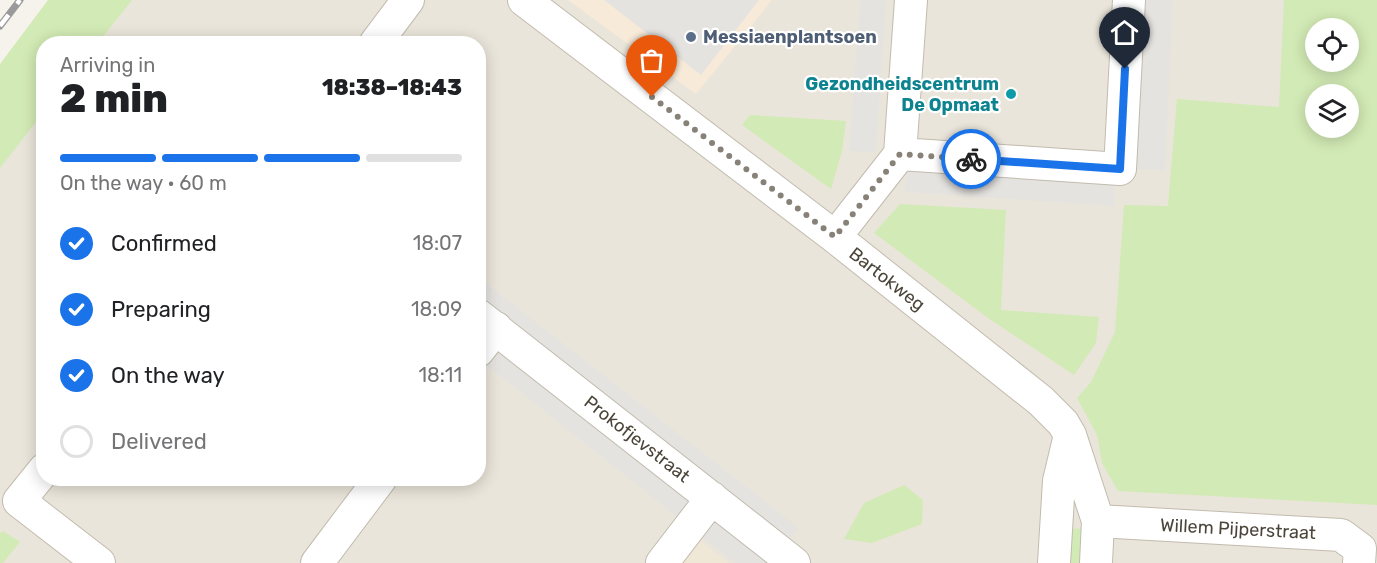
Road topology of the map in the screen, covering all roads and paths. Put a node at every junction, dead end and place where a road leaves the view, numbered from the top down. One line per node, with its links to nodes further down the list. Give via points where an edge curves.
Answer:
1 (408, 0): 5 (street)
2 (524, 0): 7 (street, Bartokweg)
3 (911, 0): 6 (street)
4 (1129, 0): 6 (street, via 1120,169)
5 (381, 36)
6 (900, 154): 7 (street)
7 (835, 237): 9 (street, Bartokweg, via 1041,401)
8 (486, 332): 12 (street, Prokofjevstraat)
9 (1070, 435): 13 (street, Bartokweg); 18 (street, via 1059,481)
10 (36, 480): 14 (street, via 19,501)
11 (375, 486): 15 (street)
12 (712, 498): 16 (street); 17 (street, Prokofjevstraat)
13 (1098, 521): 19 (street, Bartokweg); 20 (street, Willem Pijperstraat, via 1341,535 1360,549)
14 (99, 563)
15 (317, 563)
16 (662, 563)
17 (794, 563)
18 (1054, 563)
19 (1096, 563)
20 (1359, 563)

